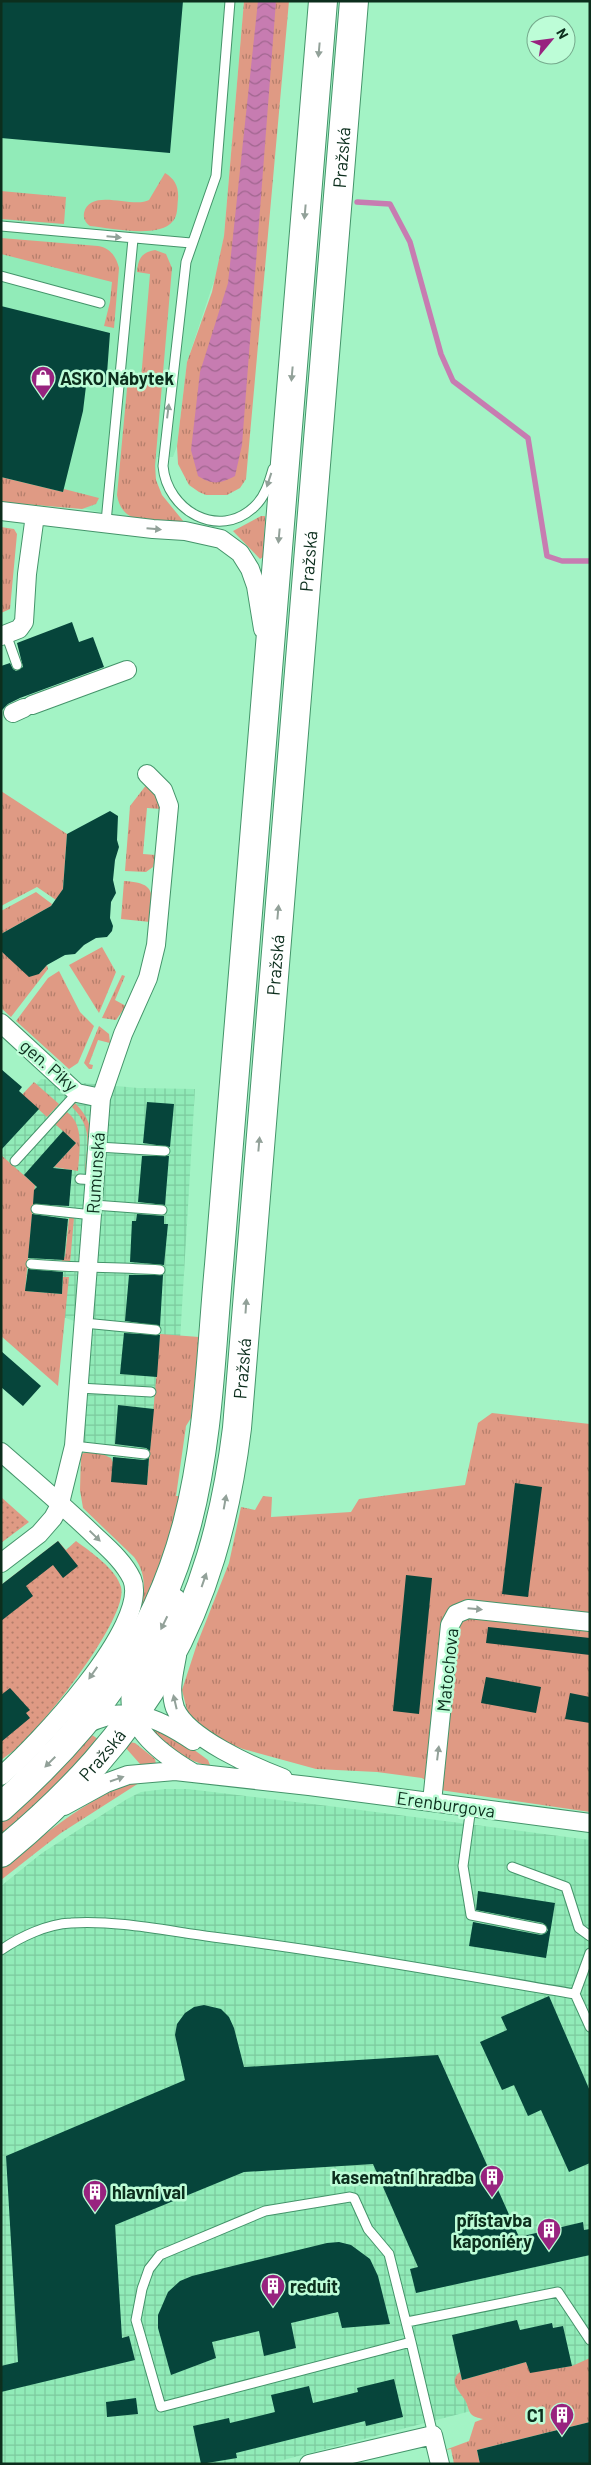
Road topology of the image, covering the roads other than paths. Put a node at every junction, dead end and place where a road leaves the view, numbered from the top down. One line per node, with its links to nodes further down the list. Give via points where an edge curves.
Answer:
1 (230, 1): 6 (lane, via 216,176)
2 (323, 1): 9 (main road, Pražská, one-way to 9)
3 (354, 1): 42 (main road, Pražská, one-way to 3, via 214,1550 226,1500 237,1428)
4 (1, 226): 5 (lane, one-way to 5)
5 (134, 239): 6 (lane); 12 (lane)
6 (191, 243): 9 (lane, one-way to 6, via 268,487 246,514 223,520 199,516 183,508 171,494 164,476 163,456)
7 (1, 276): 8 (lane)
8 (100, 303)
9 (288, 417): 14 (main road, Pražská, one-way to 14)
10 (1, 511): 11 (street)
11 (34, 515): 12 (street); 13 (street, via 24,622)
12 (106, 522): 14 (street, one-way to 14, via 212,536 234,547 246,561 256,586)
13 (4, 635): 15 (lane)
14 (268, 664): 38 (main road, Pražská, via 220,1245)
15 (18, 665)
16 (127, 670): 17 (street)
17 (25, 707)
18 (147, 774): 21 (street, Rumunská, via 163,790 169,806 156,946 148,978 123,1034)
19 (1, 1023): 20 (street, gen. Píky)
20 (77, 1093): 21 (street, gen. Píky); 24 (lane)
21 (101, 1098): 22 (street, Rumunská)
22 (98, 1147): 23 (lane); 26 (street, Rumunská, via 88,1180)
23 (165, 1151)
24 (15, 1161)
25 (36, 1210): 26 (lane)
26 (93, 1210): 27 (lane); 29 (street, Rumunská)
27 (162, 1210)
28 (31, 1264): 29 (lane)
29 (89, 1267): 30 (lane); 31 (street, Rumunská)
30 (160, 1270)
31 (84, 1323): 32 (lane); 33 (street, Rumunská)
32 (156, 1330)
33 (79, 1388): 34 (lane); 35 (street, Rumunská)
34 (151, 1392)
35 (74, 1446): 37 (lane); 39 (street, Rumunská)
36 (1, 1452): 39 (street)
37 (145, 1454)
38 (196, 1476): 43 (street, Erenburgova, one-way to 43, via 200,1525 174,1603 133,1682 131,1705); 44 (main road, Pražská, via 187,1523 160,1602 124,1668)
39 (60, 1502): 40 (street, Rumunská, via 44,1529); 47 (street, one-way to 47, via 125,1567 133,1581 133,1603 126,1622 91,1676 44,1736)
40 (1, 1563)
41 (590, 1622): 49 (street, Matochova, one-way to 41, via 450,1625 456,1614 468,1608)
42 (181, 1637): 43 (main road, Pražská); 45 (street, Erenburgova, one-way to 42, via 226,1752 178,1714 172,1688)
43 (134, 1716): 44 (street, Erenburgova, via 107,1716); 45 (street, Erenburgova, via 159,1720 229,1762); 46 (street, Erenburgova, via 152,1743); 52 (main road, Pražská, via 98,1763)
44 (83, 1726): 50 (main road, Pražská, one-way to 50, via 45,1768)
45 (266, 1772): 48 (street, Erenburgova)
46 (195, 1773): 48 (street, Erenburgova); 52 (street, Erenburgova, one-way to 46, via 106,1783 128,1775)
47 (1, 1776)
48 (302, 1785): 49 (street, Erenburgova)
49 (432, 1802): 51 (street, Erenburgova)
50 (1, 1807)
51 (471, 1807): 53 (street, Erenburgova); 56 (lane, via 463,1866 471,1914)
52 (43, 1817): 54 (main road, Pražská)
53 (590, 1823)
54 (1, 1853)
55 (512, 1867): 57 (lane, via 566,1887 579,1928)
56 (542, 1929)
57 (590, 1936)
58 (1, 1950): 60 (lane, via 37,1931 69,1923 102,1922 269,1944)
59 (590, 1953): 60 (lane)
60 (575, 1994): 61 (lane)
61 (590, 2026)
62 (406, 2322): 63 (lane, via 558,2292); 64 (lane); 64 (lane, via 390,2254 368,2229 358,2204 350,2196 265,2210 160,2255 149,2269 136,2320 161,2406)
63 (590, 2340)
64 (411, 2342): 65 (lane)
65 (433, 2435): 66 (street); 67 (street)
66 (310, 2464)
67 (440, 2464)

